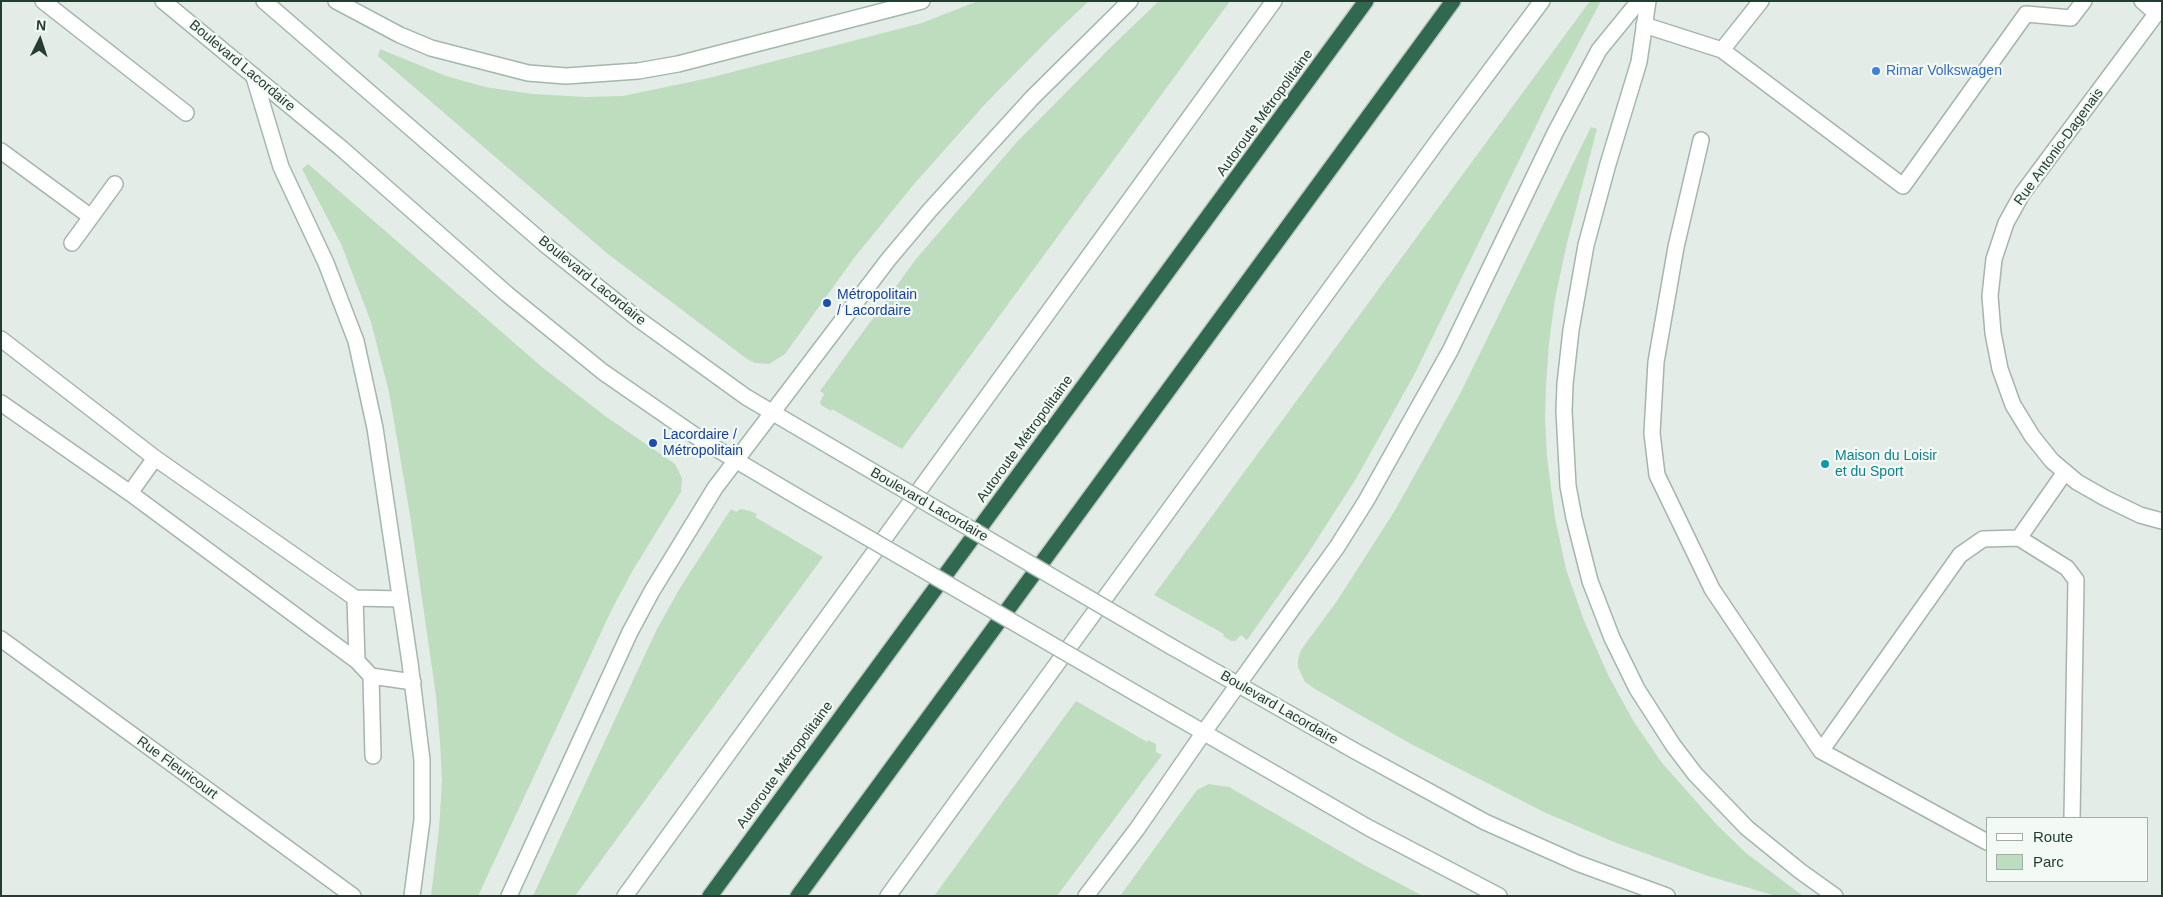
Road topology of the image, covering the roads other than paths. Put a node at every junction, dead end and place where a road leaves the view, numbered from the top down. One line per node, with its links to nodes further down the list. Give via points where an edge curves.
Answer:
1 (43, 1): 20 (main road)
2 (163, 1): 19 (main road, Boulevard Lacordaire)
3 (264, 1): 28 (main road, Boulevard Lacordaire, via 589,280 678,349)
4 (336, 1): 5 (main road, via 431,48 528,73 566,76 638,71 678,64)
5 (922, 1)
6 (1130, 1): 28 (main road, via 960,175 888,260)
7 (1274, 1): 50 (main road)
8 (1366, 1): 51 (highway, Autoroute Métropolitaine)
9 (1452, 1): 52 (highway)
10 (1542, 1): 53 (main road)
11 (1639, 1): 41 (main road, via 1599,50 1450,351 1366,500 1337,547)
12 (1648, 1): 17 (main road)
13 (1761, 1): 18 (main road)
14 (2084, 1): 18 (main road, via 2071,18 2026,14 1903,186)
15 (2142, 1): 16 (main road)
16 (2159, 9): 31 (main road, Rue Antonio-Dagenais, via 2022,194 2006,223 1994,259 1990,296 2000,369 2013,405 2032,436)
17 (1644, 25): 18 (main road); 57 (main road, via 1638,62 1586,245 1571,330 1564,411 1568,486 1574,518 1590,581 1612,638 1637,689 1673,745 1695,774 1747,828)
18 (1722, 50)
19 (254, 77): 30 (main road, Boulevard Lacordaire, via 603,372 672,422); 36 (main road, via 281,167 326,263 356,340 375,428)
20 (186, 113)
21 (1701, 140): 43 (main road, via 1676,247 1656,362 1652,433 1657,474 1712,589)
22 (1, 151): 24 (main road)
23 (115, 184): 24 (main road)
24 (91, 217): 25 (main road)
25 (72, 243)
26 (1, 339): 29 (main road)
27 (1, 403): 32 (main road)
28 (771, 413): 30 (main road); 41 (main road, Boulevard Lacordaire, bridge)
29 (155, 458): 32 (main road); 35 (main road)
30 (736, 462): 42 (main road, Boulevard Lacordaire, bridge); 49 (main road, via 715,488 630,632)
31 (2065, 472): 33 (main road, Rue Antonio-Dagenais, via 2105,498); 34 (main road)
32 (130, 493): 38 (main road)
33 (2162, 521)
34 (2019, 538): 43 (main road, via 1983,539 1960,555); 45 (main road, via 2068,568 2076,580)
35 (355, 598): 36 (main road); 38 (main road)
36 (400, 599): 40 (main road)
37 (1, 639): 47 (main road, Rue Fleuricourt)
38 (357, 661): 39 (main road)
39 (371, 676): 40 (main road); 44 (main road)
40 (413, 682): 48 (main road, via 423,788)
41 (1238, 685): 42 (main road); 56 (main road, Boulevard Lacordaire, via 1485,822 1577,863)
42 (1204, 732): 54 (main road); 55 (main road, Boulevard Lacordaire, via 1369,828)
43 (1821, 751): 46 (main road)
44 (373, 756)
45 (2072, 817)
46 (1986, 841)
47 (353, 896)
48 (412, 896)
49 (508, 896)
50 (625, 896)
51 (710, 896)
52 (798, 896)
53 (888, 896)
54 (1086, 896)
55 (1500, 896)
56 (1666, 896)
57 (1835, 896)

